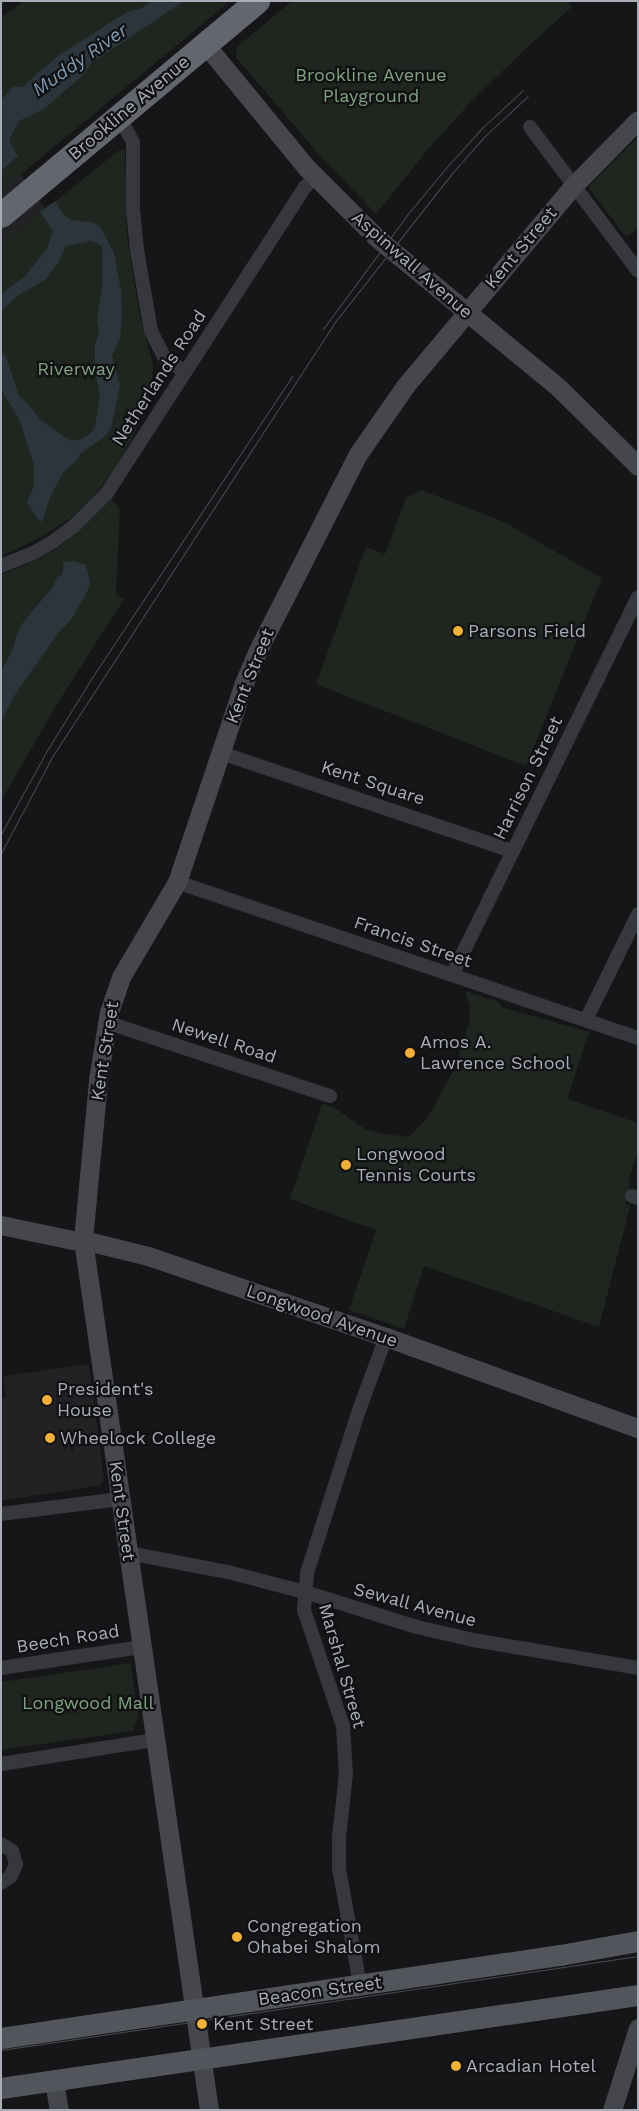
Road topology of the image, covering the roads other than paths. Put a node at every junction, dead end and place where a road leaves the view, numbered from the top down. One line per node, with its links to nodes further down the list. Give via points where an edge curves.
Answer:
1 (256, 1): 2 (highway, Brookline Avenue)
2 (205, 44): 3 (highway, Brookline Avenue); 6 (street, Aspinwall Avenue)
3 (119, 116): 8 (highway, Brookline Avenue); 11 (street, via 134,148 135,234 151,331 164,358)
4 (638, 120): 7 (street, Kent Street)
5 (530, 127): 7 (street)
6 (315, 177): 10 (street, Aspinwall Avenue, bridge, via 376,237); 11 (street, Netherlands Road, via 305,187)
7 (574, 185): 9 (street); 10 (street, Kent Street)
8 (1, 215)
9 (638, 272)
10 (467, 313): 12 (street, Aspinwall Avenue, via 559,388); 15 (street, Kent Street, via 391,404 352,464 257,652)
11 (185, 372): 13 (street, Netherlands Road, via 97,504 54,541)
12 (638, 466)
13 (1, 566)
14 (638, 597): 16 (street, Harrison Street)
15 (220, 753): 16 (street, Kent Square); 17 (street, Kent Street)
16 (513, 851): 19 (street, Harrison Street)
17 (177, 882): 19 (street, Francis Street); 21 (street, Kent Street, via 121,977)
18 (638, 914): 20 (street)
19 (452, 975): 20 (street, Francis Street)
20 (586, 1020): 22 (street, Francis Street)
21 (106, 1022): 23 (street, Newell Road); 25 (street, Kent Street)
22 (638, 1038)
23 (330, 1096)
24 (1, 1224): 25 (street, Longwood Avenue)
25 (83, 1240): 26 (street, Longwood Avenue, via 148,1256); 28 (street, Kent Street)
26 (386, 1337): 27 (street, Longwood Avenue); 31 (street, Marshal Street, via 307,1573)
27 (638, 1428)
28 (120, 1499): 29 (street); 30 (street, Kent Street)
29 (1, 1514)
30 (128, 1553): 31 (street, Sewall Avenue, via 228,1572); 32 (street, Kent Street)
31 (305, 1592): 34 (street, Sewall Avenue, via 416,1627); 40 (street, Marshal Street, via 304,1610 343,1726 346,1774 339,1830 340,1868)
32 (141, 1647): 33 (street, Beech Road); 35 (street, Kent Street)
33 (1, 1668)
34 (638, 1668)
35 (154, 1740): 36 (street); 42 (street, Kent Street)
36 (1, 1764)
37 (1, 1844): 38 (street, via 12,1851 16,1864 11,1876)
38 (1, 1882)
39 (638, 1941): 40 (main road, Beacon Street)
40 (360, 1985): 42 (main road, Beacon Street)
41 (638, 1995): 45 (main road)
42 (193, 2010): 44 (main road, Beacon Street); 45 (street, Kent Street)
43 (638, 2028): 50 (street)
44 (1, 2038)
45 (200, 2059): 46 (main road); 49 (street, Kent Street)
46 (54, 2080): 47 (main road); 48 (street)
47 (1, 2088)
48 (59, 2110)
49 (208, 2110)
50 (612, 2110)

